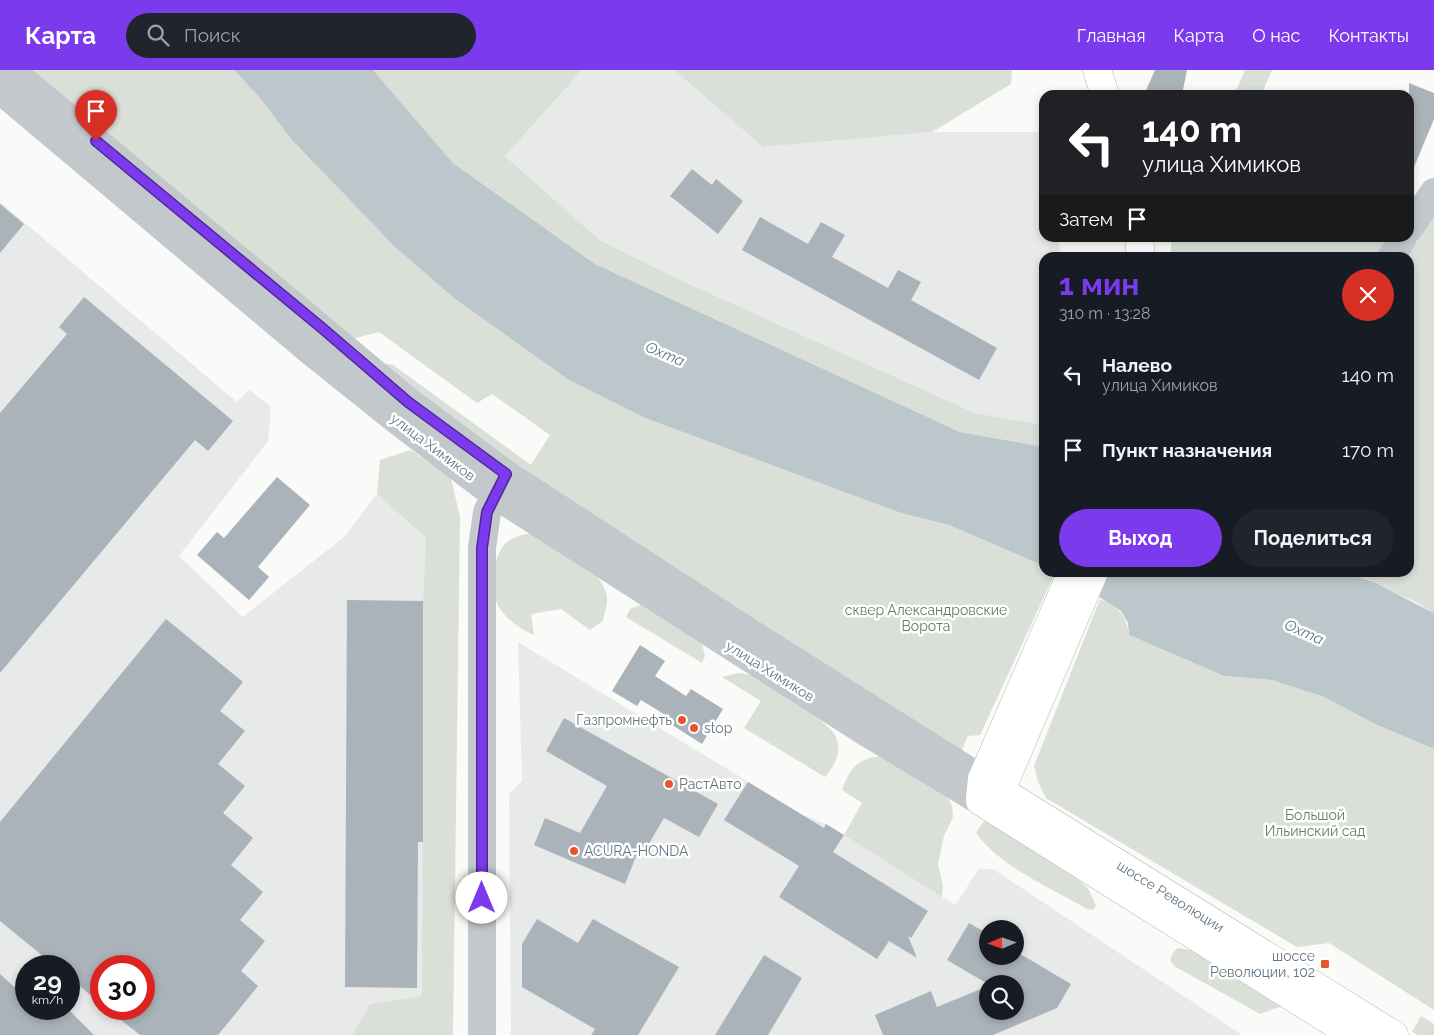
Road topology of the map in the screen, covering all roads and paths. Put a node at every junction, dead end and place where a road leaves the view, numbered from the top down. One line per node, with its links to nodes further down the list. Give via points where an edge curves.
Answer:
1 (11, 70): 7 (street, улица Химиков, via 408,402)
2 (1097, 70): 4 (main road)
3 (0, 90): 7 (street, улица Химиков, via 394,418)
4 (1103, 90)
5 (1434, 192): 6 (street)
6 (1414, 222)
7 (501, 484): 10 (street, улица Химиков, via 760,639); 11 (street, via 487,512 482,548)
8 (1087, 577): 9 (main road)
9 (1073, 588): 10 (main road)
10 (988, 790): 12 (main road, шоссе Революции); 13 (main road, шоссе Революции)
11 (482, 1035)
12 (1353, 1035)
13 (1394, 1035)

